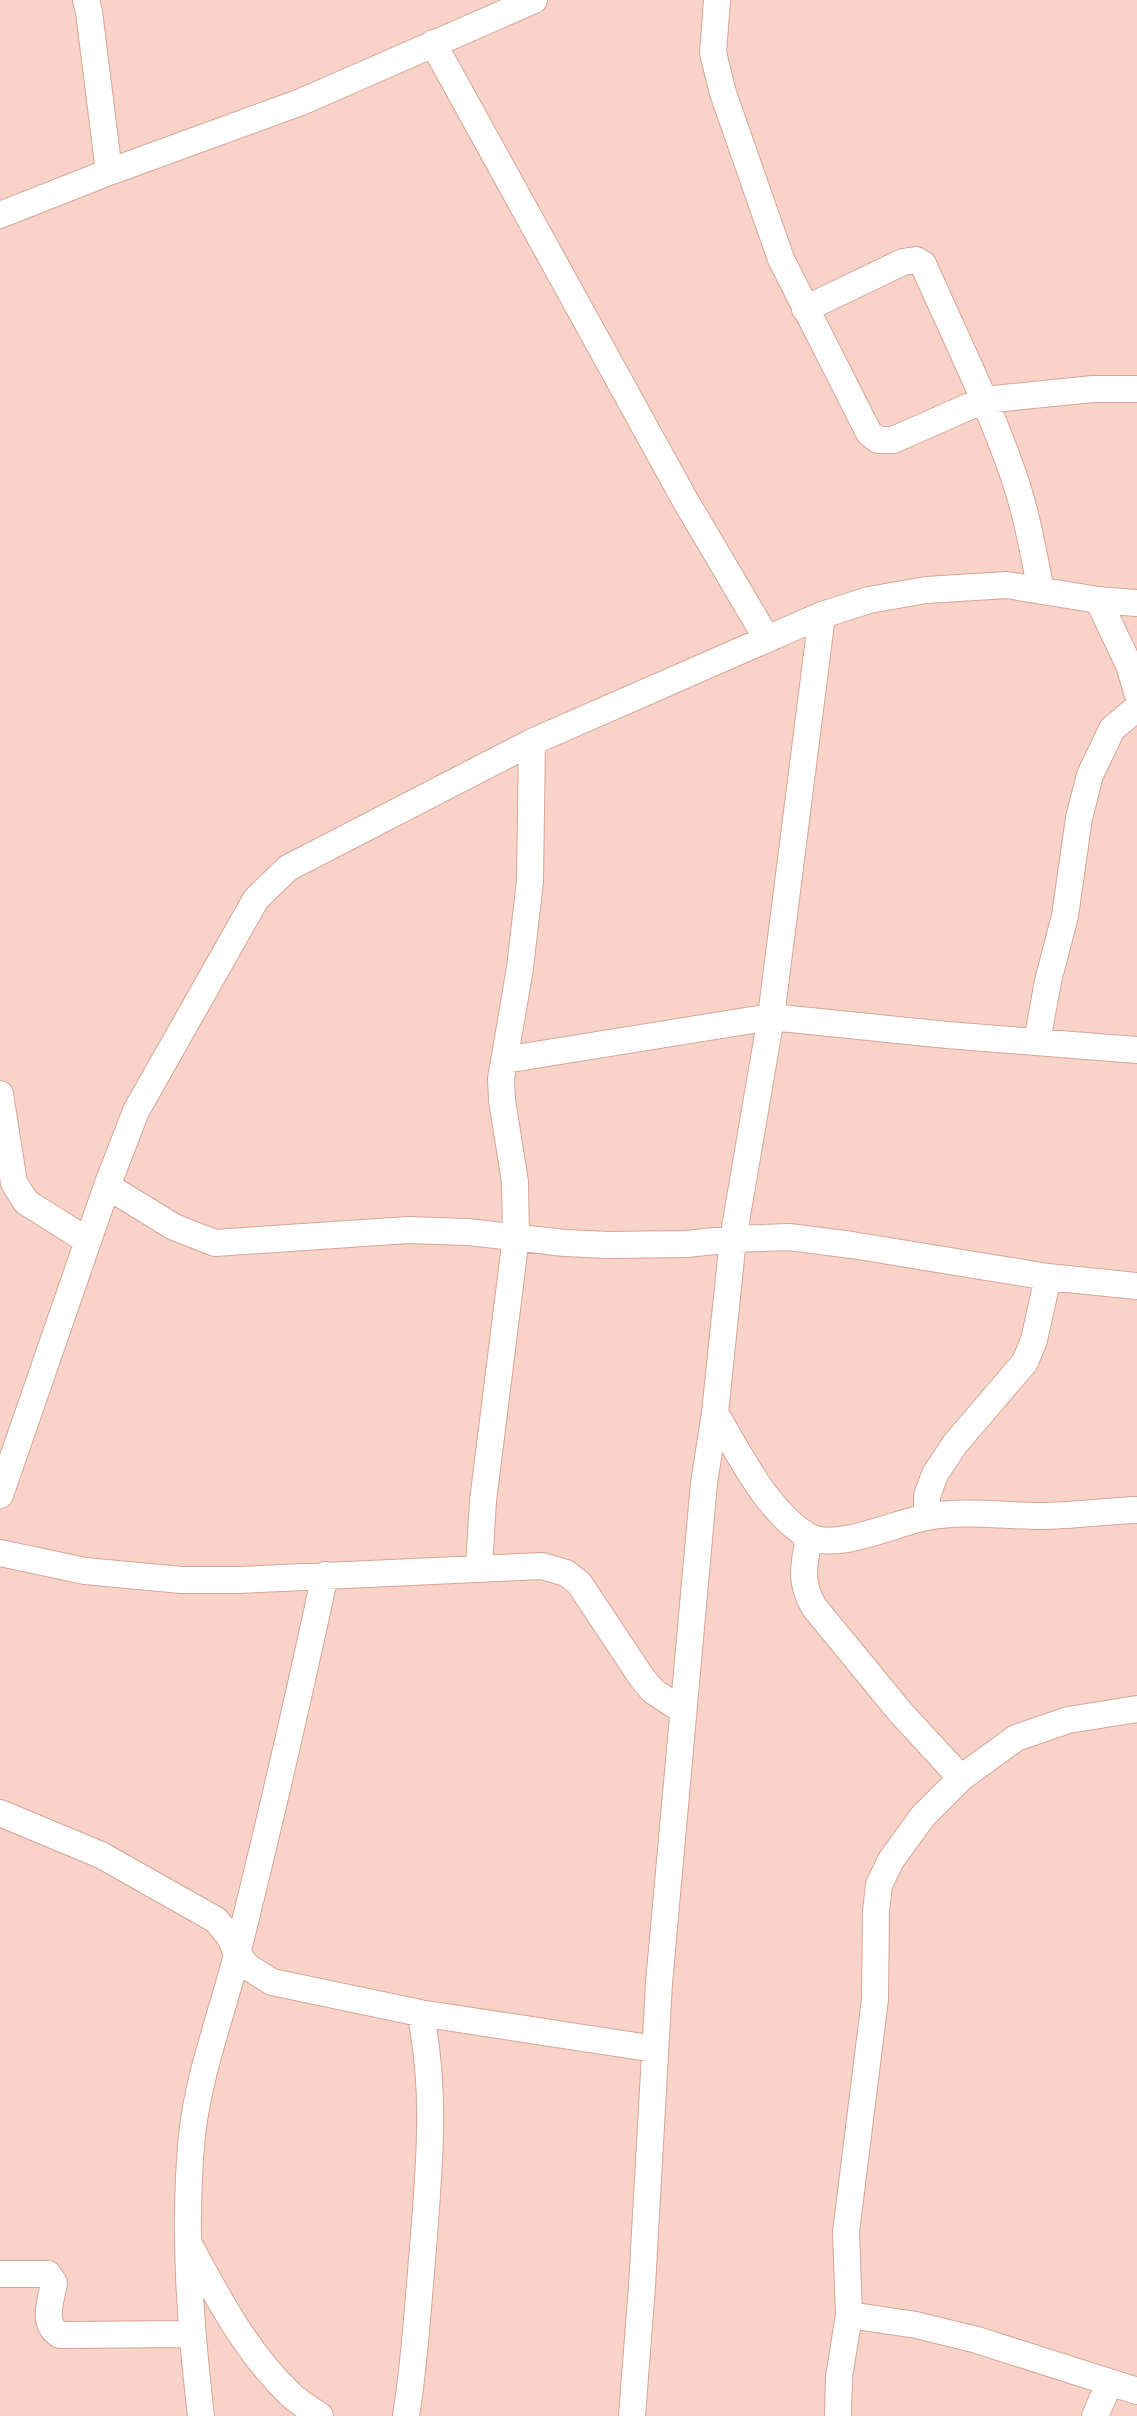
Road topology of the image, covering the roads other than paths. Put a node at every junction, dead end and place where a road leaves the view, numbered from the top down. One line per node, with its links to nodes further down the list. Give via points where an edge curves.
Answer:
1 (86, 0): 5 (street)
2 (534, 0): 4 (street)
3 (717, 0): 7 (street, via 713,54 723,93 781,259)
4 (433, 43): 5 (street, via 301,102); 14 (street, via 679,489)
5 (109, 172): 6 (street)
6 (0, 215)
7 (805, 309): 9 (street, via 869,433 878,440 893,440); 9 (street, via 903,262 916,260 923,264)
8 (1137, 388): 9 (street)
9 (984, 400): 10 (street, via 1029,527)
10 (1041, 591): 11 (street); 13 (street, via 1007,585 926,590 869,600)
11 (1098, 600): 12 (street); 15 (street, via 1129,665)
12 (1137, 603)
13 (822, 615): 14 (street); 18 (street)
14 (767, 639): 17 (street)
15 (1137, 693)
16 (1137, 708): 19 (street, via 1112,729 1090,775)
17 (532, 742): 21 (street, via 530,881); 23 (street, via 288,868 256,899 136,1111)
18 (771, 1017): 19 (street); 21 (street); 25 (street)
19 (1037, 1042): 20 (street)
20 (1137, 1050)
21 (504, 1060): 24 (street, via 502,1100 515,1182)
22 (0, 1094): 26 (street, via 14,1183 26,1202)
23 (107, 1186): 24 (street, via 174,1227 215,1243 408,1230); 26 (street)
24 (516, 1237): 25 (street, via 608,1245); 35 (street, via 483,1501)
25 (733, 1239): 27 (street, via 789,1237); 29 (street)
26 (88, 1241): 30 (street)
27 (1048, 1277): 28 (street); 32 (street, via 1025,1362 955,1444 935,1474 927,1496)
28 (1137, 1286)
29 (715, 1413): 33 (street, via 770,1500 784,1518); 38 (street, via 704,1483)
30 (0, 1495)
31 (1137, 1510): 32 (street)
32 (927, 1517): 33 (street, via 870,1534 828,1541)
33 (809, 1537): 39 (street, via 803,1574 805,1592 873,1679)
34 (0, 1552): 36 (street, via 85,1571 181,1580)
35 (479, 1567): 36 (street); 38 (street, via 542,1566 566,1573 579,1583 647,1684)
36 (325, 1575): 41 (street)
37 (1137, 1709): 39 (street, via 1068,1720 1016,1738)
38 (682, 1710): 43 (street)
39 (961, 1778): 46 (street, via 923,1816 891,1860 879,1885 875,2000 846,2232)
40 (0, 1813): 41 (street, via 101,1855 166,1890 216,1920 230,1936)
41 (237, 1954): 42 (street, via 248,1967 272,1982); 44 (street, via 210,2043 192,2134)
42 (420, 2013): 43 (street); 52 (street, via 431,2080 429,2181)
43 (655, 2049): 53 (street)
44 (187, 2240): 47 (street); 51 (street, via 219,2302 255,2356 291,2395)
45 (0, 2274): 47 (street, via 48,2274 54,2283 48,2320 52,2331 60,2335)
46 (849, 2315): 48 (street, via 916,2325 977,2340); 54 (street)
47 (192, 2334): 50 (street)
48 (1109, 2384): 49 (street); 55 (street)
49 (1137, 2391)
50 (201, 2416)
51 (320, 2416)
52 (406, 2416)
53 (633, 2416)
54 (837, 2416)
55 (1095, 2416)

